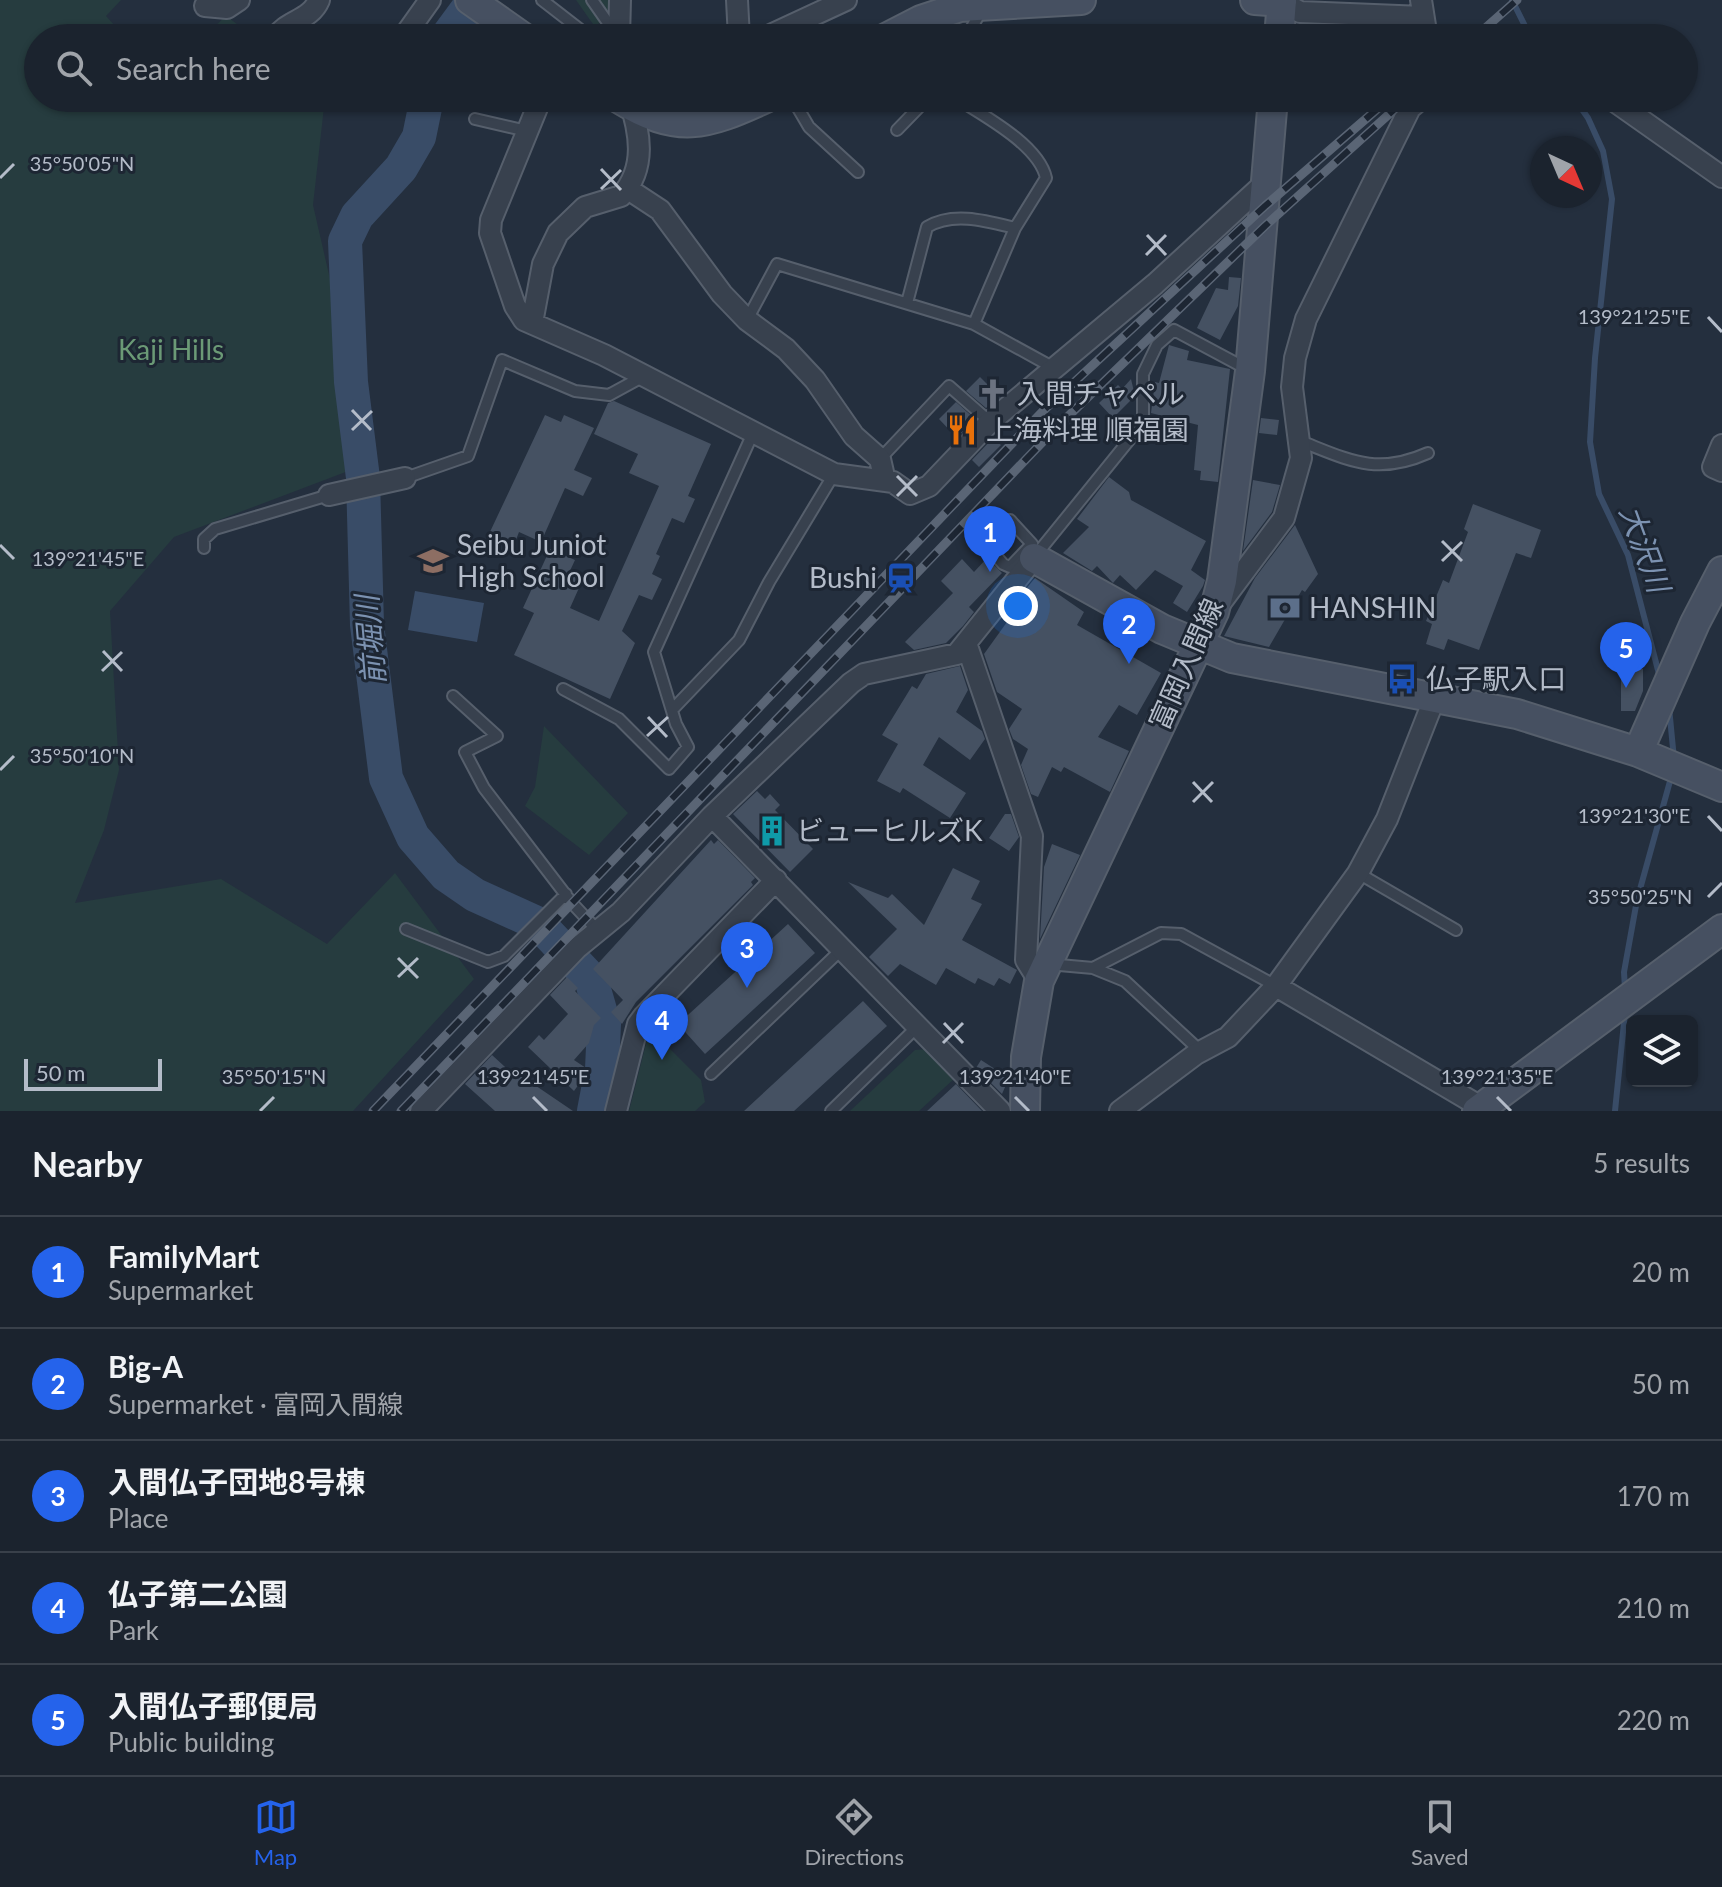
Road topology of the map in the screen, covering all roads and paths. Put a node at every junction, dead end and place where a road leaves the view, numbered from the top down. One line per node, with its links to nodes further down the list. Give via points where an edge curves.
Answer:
1 (239, 0): 13 (street, via 227,8)
2 (319, 0): 15 (street, via 311,14)
3 (430, 0): 16 (street)
4 (470, 0): 17 (street)
5 (542, 0): 18 (lane)
6 (592, 0): 19 (lane)
7 (620, 0): 20 (street)
8 (737, 0): 21 (street)
9 (1081, 0): 12 (street)
10 (1273, 1): 14 (street, via 1300,12); 25 (street)
11 (834, 3): 22 (street)
12 (993, 4): 23 (street, via 960,7); 24 (lane)
13 (205, 6)
14 (1422, 8)
15 (290, 24)
16 (413, 24)
17 (503, 24)
18 (573, 24)
19 (609, 24)
20 (619, 24)
21 (738, 24)
22 (792, 24)
23 (919, 24)
24 (977, 24)
25 (1277, 24)
26 (535, 112): 38 (street)
27 (629, 112): 42 (street, via 639,155)
28 (650, 112): 29 (street, via 690,124)
29 (723, 112)
30 (800, 112): 39 (lane, via 809,127)
31 (914, 112): 37 (lane)
32 (977, 112): 43 (lane, via 1014,136 1044,169 1046,178)
33 (1272, 112): 41 (street, 富岡入間線)
34 (1408, 112): 53 (street, via 1306,319 1292,387)
35 (1630, 112): 40 (street)
36 (475, 119): 38 (lane)
37 (897, 130)
38 (527, 131): 46 (street, via 490,233 515,306)
39 (858, 172)
40 (1722, 177)
41 (1266, 182): 48 (street); 49 (street, 富岡入間線)
42 (628, 189): 45 (street, via 660,210); 46 (street, via 612,201 585,207 558,233 543,264)
43 (1015, 228): 44 (lane, via 983,219 940,219 927,227); 47 (lane)
44 (907, 303): 45 (lane, via 777,264); 47 (lane)
45 (747, 320): 56 (street, via 803,366 854,436)
46 (532, 323): 50 (street)
47 (974, 324): 48 (lane)
48 (1054, 368): 51 (street)
49 (1250, 371): 63 (lane, via 1174,330 1157,345 1143,374 1143,423); 65 (street, 富岡入間線)
50 (642, 377): 52 (street); 59 (lane, via 609,395 575,391 502,360 468,456)
51 (990, 422): 56 (lane, via 949,386); 60 (street, via 918,493)
52 (753, 433): 58 (street); 71 (lane, via 654,652)
53 (1300, 441): 55 (lane, via 1365,466); 65 (street, via 1301,458 1284,518)
54 (1722, 445): 57 (street, via 1713,467)
55 (1428, 453)
56 (880, 459): 60 (street)
57 (1722, 471)
58 (834, 474): 60 (street); 71 (lane, via 739,640)
59 (405, 478): 61 (street)
60 (885, 481)
61 (329, 495): 62 (lane, via 215,529 204,539)
62 (204, 548)
63 (1030, 555): 63 (lane, via 1007,566 985,543 1010,520 1031,541); 66 (street); 67 (street)
64 (1720, 584): 72 (street)
65 (1214, 612): 67 (street, 富岡入間線)
66 (966, 643): 74 (street, via 957,654 864,674); 84 (street, via 1032,836 1026,960)
67 (1197, 646): 70 (street, via 1271,668); 84 (street, 富岡入間線)
68 (563, 689): 71 (lane, via 619,719 669,769 688,747)
69 (453, 696): 77 (lane, via 497,736 465,752 484,788)
70 (1435, 697): 72 (street, via 1517,714); 75 (street, via 1387,819)
71 (673, 709)
72 (1649, 755): 73 (street)
73 (1713, 778)
74 (712, 816): 76 (street); 81 (street)
75 (1358, 873): 80 (lane); 85 (street)
76 (776, 880): 82 (street); 91 (street, via 638,1024)
77 (566, 894): 78 (lane, via 504,956 488,962); 81 (lane)
78 (406, 929)
79 (1722, 929): 89 (street)
80 (1456, 930)
81 (598, 931): 90 (street)
82 (843, 947): 86 (street); 88 (lane)
83 (1093, 968): 84 (lane); 85 (lane, via 1161,933 1181,934); 87 (lane, via 1125,981 1195,1046)
84 (1042, 973): 94 (street, 富岡入間線, via 1026,1057)
85 (1276, 986): 87 (street, via 1228,1037); 89 (street)
86 (919, 1025): 92 (lane); 93 (street)
87 (1196, 1054): 95 (street)
88 (711, 1074)
89 (1481, 1110)
90 (421, 1111)
91 (616, 1111)
92 (831, 1111)
93 (1000, 1111)
94 (1025, 1111)
95 (1120, 1111)

